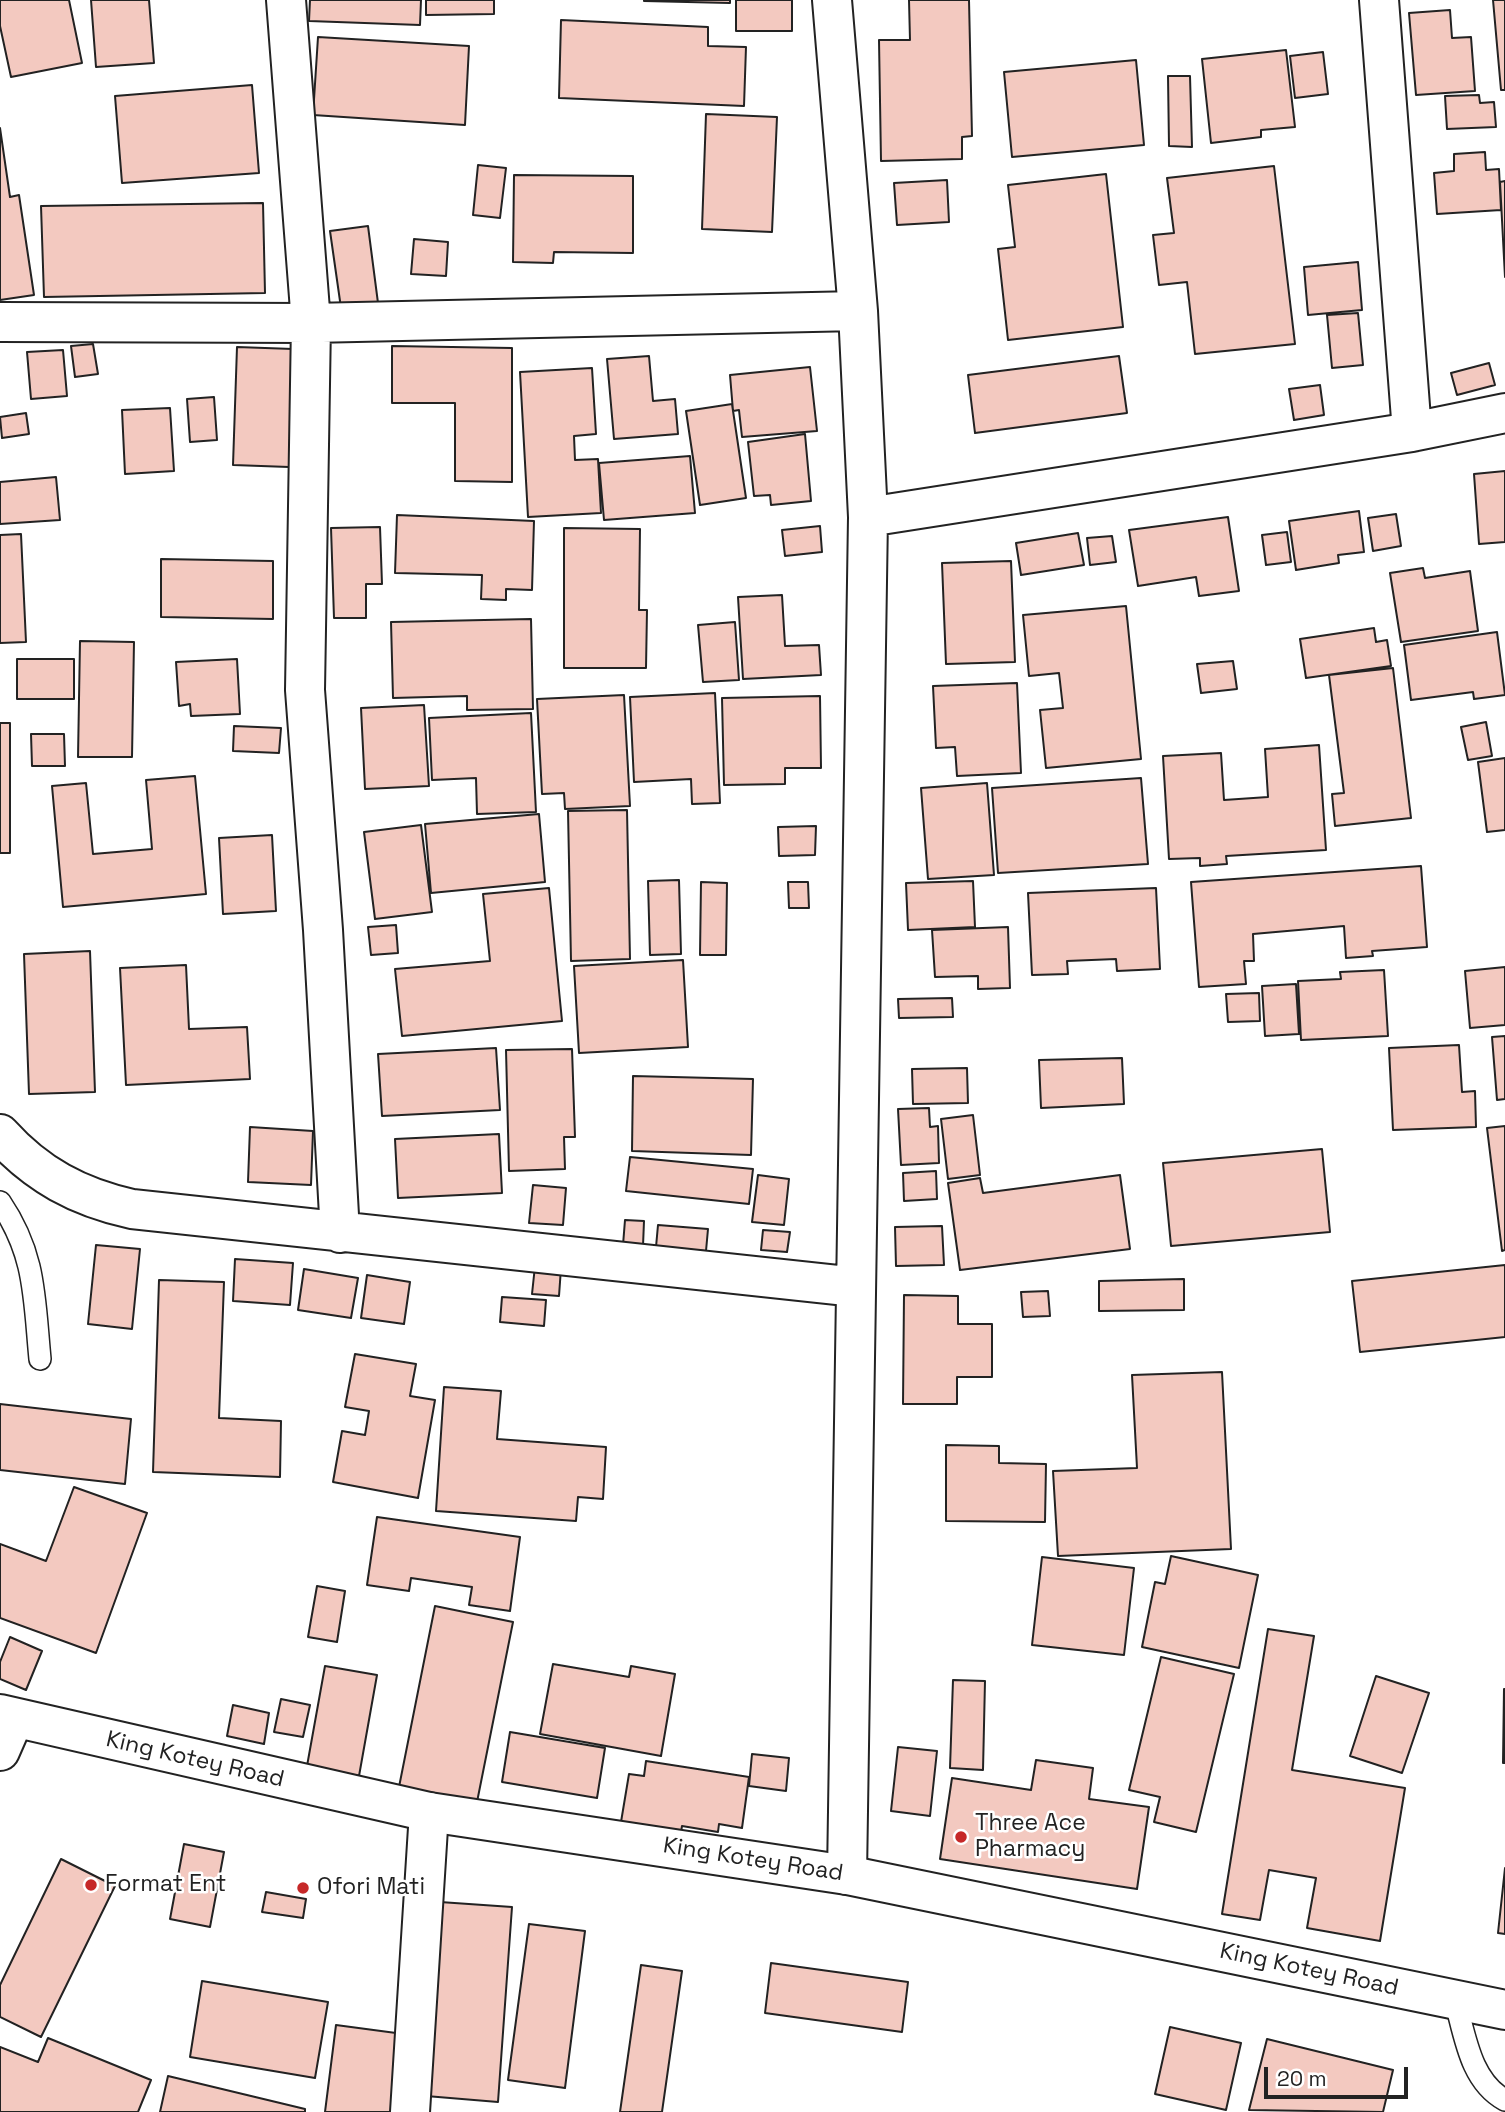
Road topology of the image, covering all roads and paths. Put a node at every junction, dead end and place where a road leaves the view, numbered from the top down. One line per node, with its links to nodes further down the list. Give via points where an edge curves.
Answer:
1 (286, 0): 6 (street)
2 (832, 0): 4 (street)
3 (1379, 0): 8 (street)
4 (858, 311): 6 (street); 9 (street)
5 (0, 322): 6 (street)
6 (311, 323): 12 (street, via 304,690)
7 (1505, 413): 8 (street)
8 (1412, 432): 9 (street)
9 (868, 517): 13 (street)
10 (0, 1134): 12 (street, via 21,1157 62,1186 98,1201)
11 (0, 1202): 14 (lane, via 20,1231 33,1278)
12 (340, 1233): 13 (street)
13 (856, 1287): 17 (street)
14 (40, 1359)
15 (5, 1728): 16 (street, King Kotey Road)
16 (429, 1812): 17 (street, King Kotey Road); 21 (street)
17 (847, 1875): 18 (street, King Kotey Road)
18 (1455, 2000): 19 (street, King Kotey Road); 20 (lane, via 1471,2060 1491,2092)
19 (1505, 2010)
20 (1505, 2100)
21 (410, 2112)

